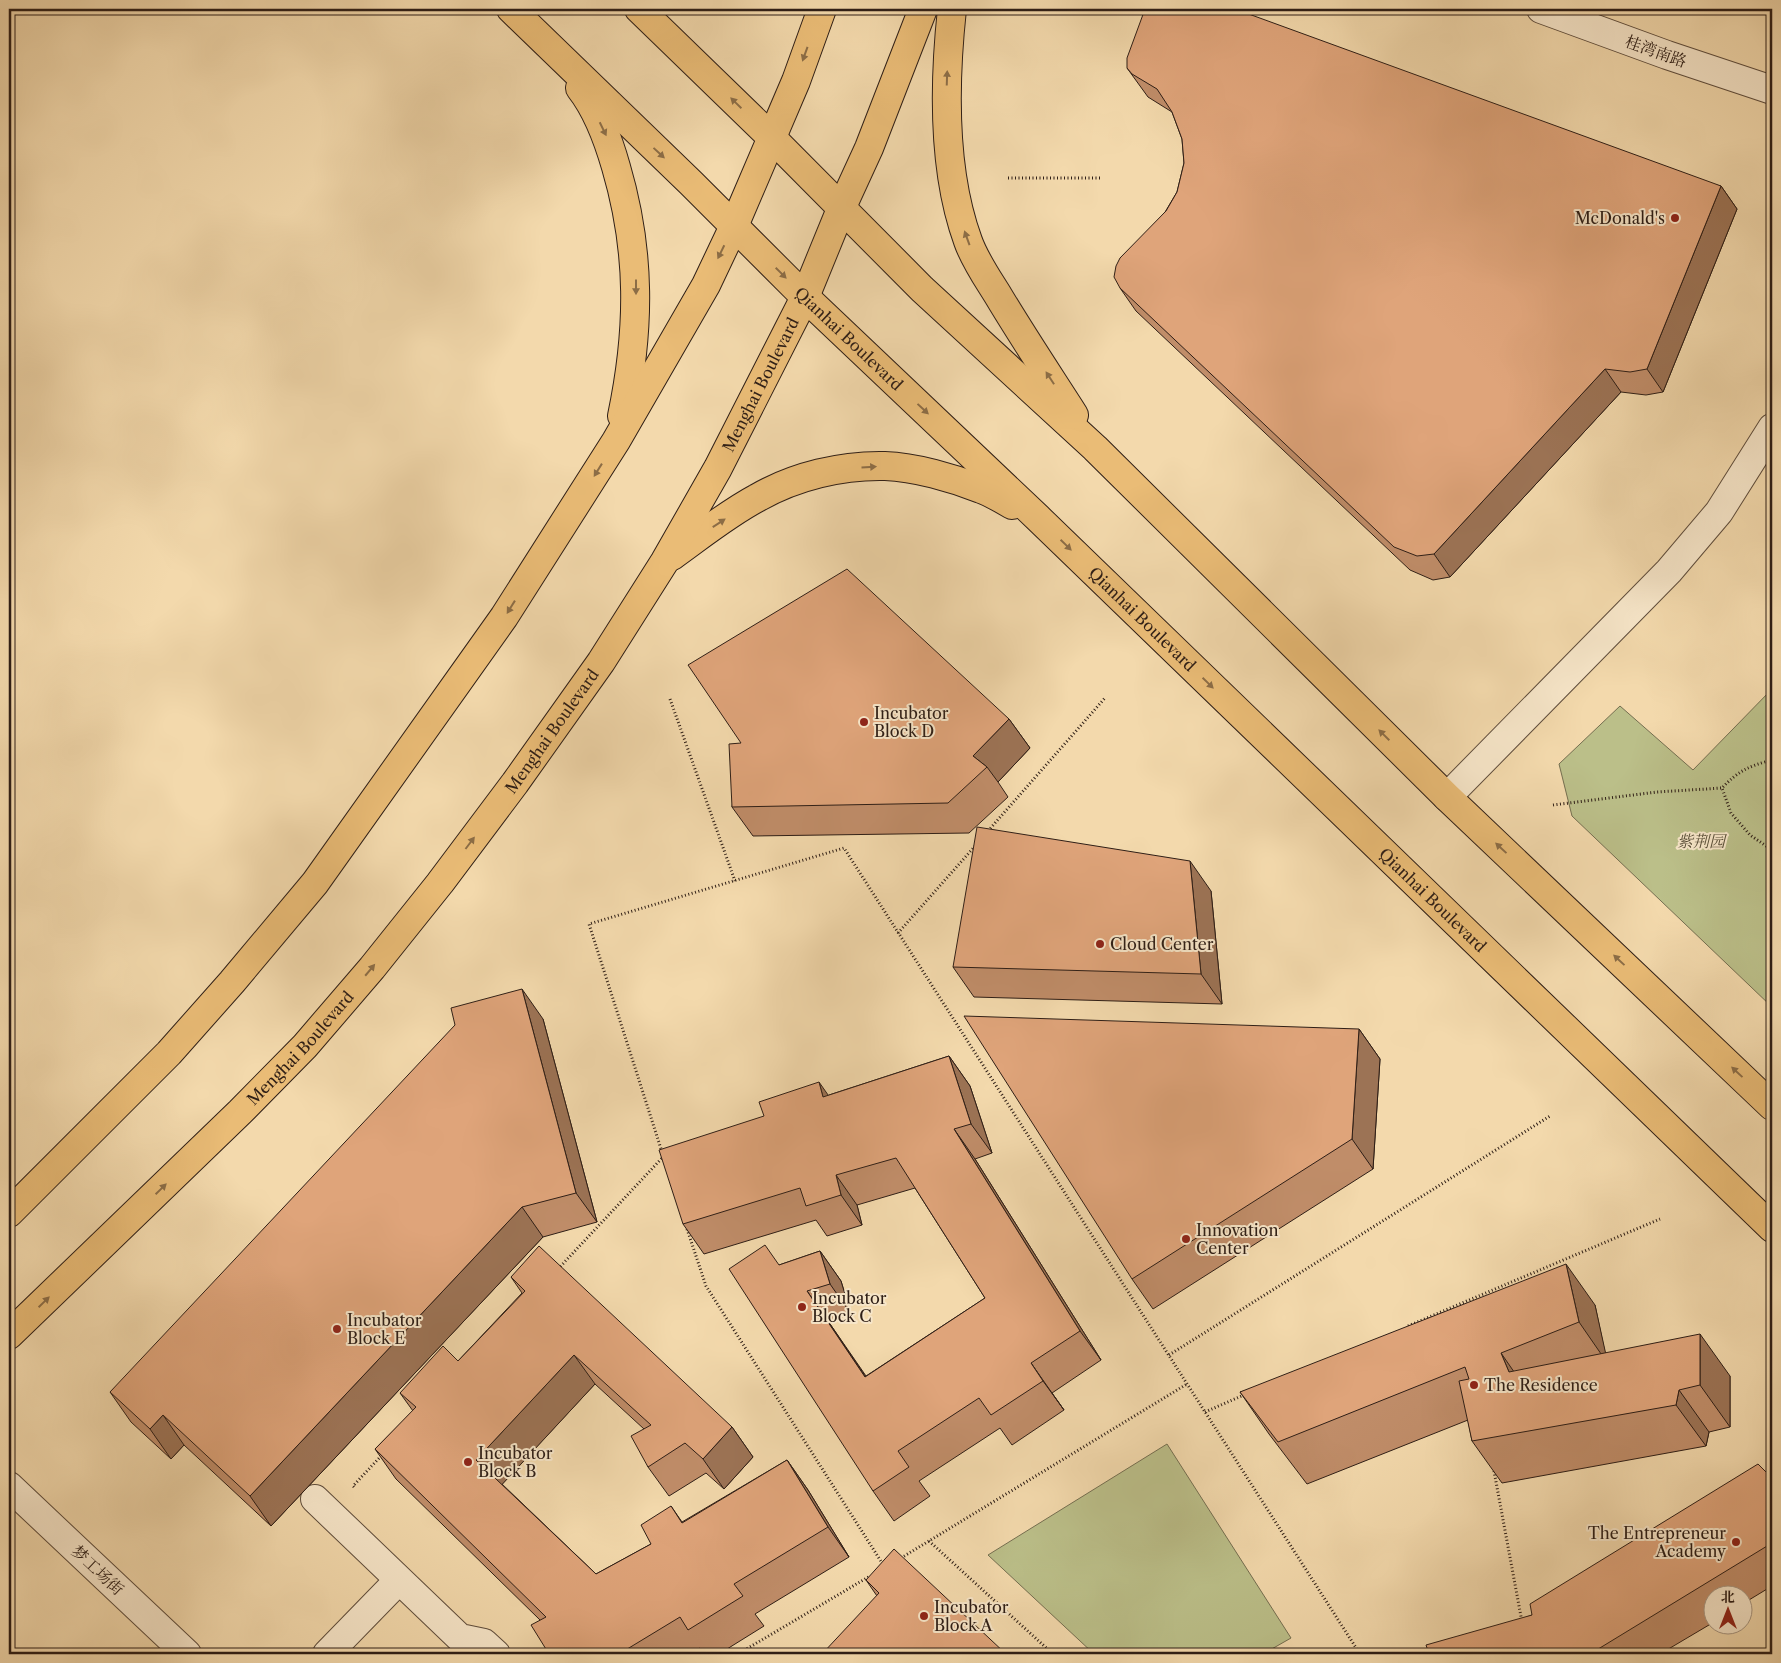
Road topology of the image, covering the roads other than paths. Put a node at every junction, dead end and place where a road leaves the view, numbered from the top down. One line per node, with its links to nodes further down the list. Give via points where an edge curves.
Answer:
1 (511, 9): 7 (main road, Qianhai Boulevard)
2 (639, 9): 9 (main road, one-way to 2)
3 (822, 9): 9 (main road, one-way to 9)
4 (923, 9): 10 (main road, Menghai Boulevard, via 894,88)
5 (952, 9): 15 (main road, one-way to 5, via 982,271 968,242 954,192 948,123)
6 (1540, 9): 8 (street, 桂湾南路)
7 (536, 32): 11 (main road, Qianhai Boulevard, one-way to 11); 14 (main road, one-way to 14, via 588,99 607,138 632,237 636,283 635,336)
8 (1772, 90)
9 (771, 137): 10 (main road); 11 (main road)
10 (841, 209): 12 (main road, Menghai Boulevard); 15 (main road, via 922,289)
11 (734, 226): 12 (main road, Qianhai Boulevard, one-way to 12); 14 (main road, one-way to 14, via 706,285)
12 (805, 297): 16 (main road, Qianhai Boulevard, one-way to 16); 17 (main road, Menghai Boulevard, via 718,468)
13 (1772, 428): 18 (street, via 1718,512 1669,571)
14 (616, 441): 20 (main road, one-way to 20, via 504,618 315,883 169,1053)
15 (1095, 448): 18 (main road, one-way to 15)
16 (1038, 518): 17 (main road, one-way to 16, via 758,497 804,478 837,469 886,466 931,473 981,489); 21 (main road, Qianhai Boulevard, one-way to 21)
17 (665, 561): 22 (main road, Menghai Boulevard, one-way to 17, via 246,1106 305,1046 372,968 515,783 602,662)
18 (1447, 797): 19 (main road, one-way to 18)
19 (1772, 1106)
20 (9, 1213)
21 (1772, 1228)
22 (9, 1335)
23 (9, 1486): 26 (street, 梦工场街)
24 (315, 1499): 25 (street)
25 (398, 1581): 27 (street); 28 (street, via 460,1638 484,1643)
26 (187, 1654)
27 (327, 1654)
28 (496, 1654)

